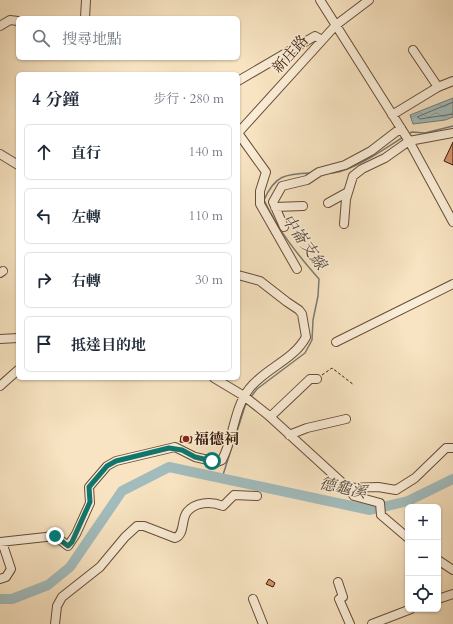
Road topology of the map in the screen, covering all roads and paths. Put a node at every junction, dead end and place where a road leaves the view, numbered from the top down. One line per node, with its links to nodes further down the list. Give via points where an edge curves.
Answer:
1 (86, 0): 4 (street)
2 (320, 0): 6 (street)
3 (369, 0): 6 (street, 新庄路)
4 (85, 16)
5 (16, 21): 7 (street, via 10,20)
6 (336, 25): 8 (street, 新庄路); 13 (street)
7 (0, 26)
8 (322, 40): 10 (street, via 315,36); 15 (street, 新庄路)
9 (414, 50): 12 (street)
10 (240, 79)
11 (453, 81): 12 (street)
12 (438, 87): 13 (street)
13 (392, 115): 14 (street)
14 (401, 128): 18 (street); 24 (street, via 370,151 345,165 319,172 307,180 282,186 273,202)
15 (240, 131)
16 (453, 133): 18 (street)
17 (240, 136): 28 (street, via 266,172 260,191 260,204)
18 (409, 141): 21 (street, via 352,176); 25 (street)
19 (0, 154): 20 (street)
20 (16, 164)
21 (348, 192): 22 (street); 26 (street)
22 (328, 203)
23 (303, 206): 24 (street)
24 (275, 207): 27 (street)
25 (453, 222)
26 (344, 224)
27 (284, 227)
28 (297, 269)
29 (240, 275): 39 (street, via 260,280 299,310 306,337 297,350 260,378)
30 (453, 284): 33 (street)
31 (16, 338): 32 (street)
32 (0, 339)
33 (336, 342)
34 (16, 372): 38 (street)
35 (317, 379): 37 (path, via 332,368); 40 (street, via 310,379)
36 (217, 380): 39 (street)
37 (354, 385)
38 (0, 386)
39 (247, 399): 40 (street); 47 (street, via 241,400 222,460 217,462 195,457 175,447 116,461 102,470 90,484 90,502 68,546 55,536)
40 (270, 417): 42 (street)
41 (346, 419): 42 (street)
42 (289, 435): 44 (street)
43 (453, 448): 44 (street, via 446,448 415,478 396,490 378,487)
44 (348, 488): 46 (street, via 354,496 380,503 381,515)
45 (256, 496): 56 (street, via 234,495 223,506 210,502 198,505 186,512 178,537 175,538 144,526 137,526 100,567 62,597 57,606)
46 (405, 535)
47 (1, 542): 50 (street, via 11,569 6,577)
48 (441, 562): 49 (street)
49 (453, 570)
50 (0, 578)
51 (338, 582): 58 (street, via 343,597 339,599)
52 (453, 594): 53 (street)
53 (441, 598)
54 (253, 599): 57 (street)
55 (405, 611): 59 (street)
56 (55, 624)
57 (262, 624)
58 (350, 624)
59 (372, 624)

